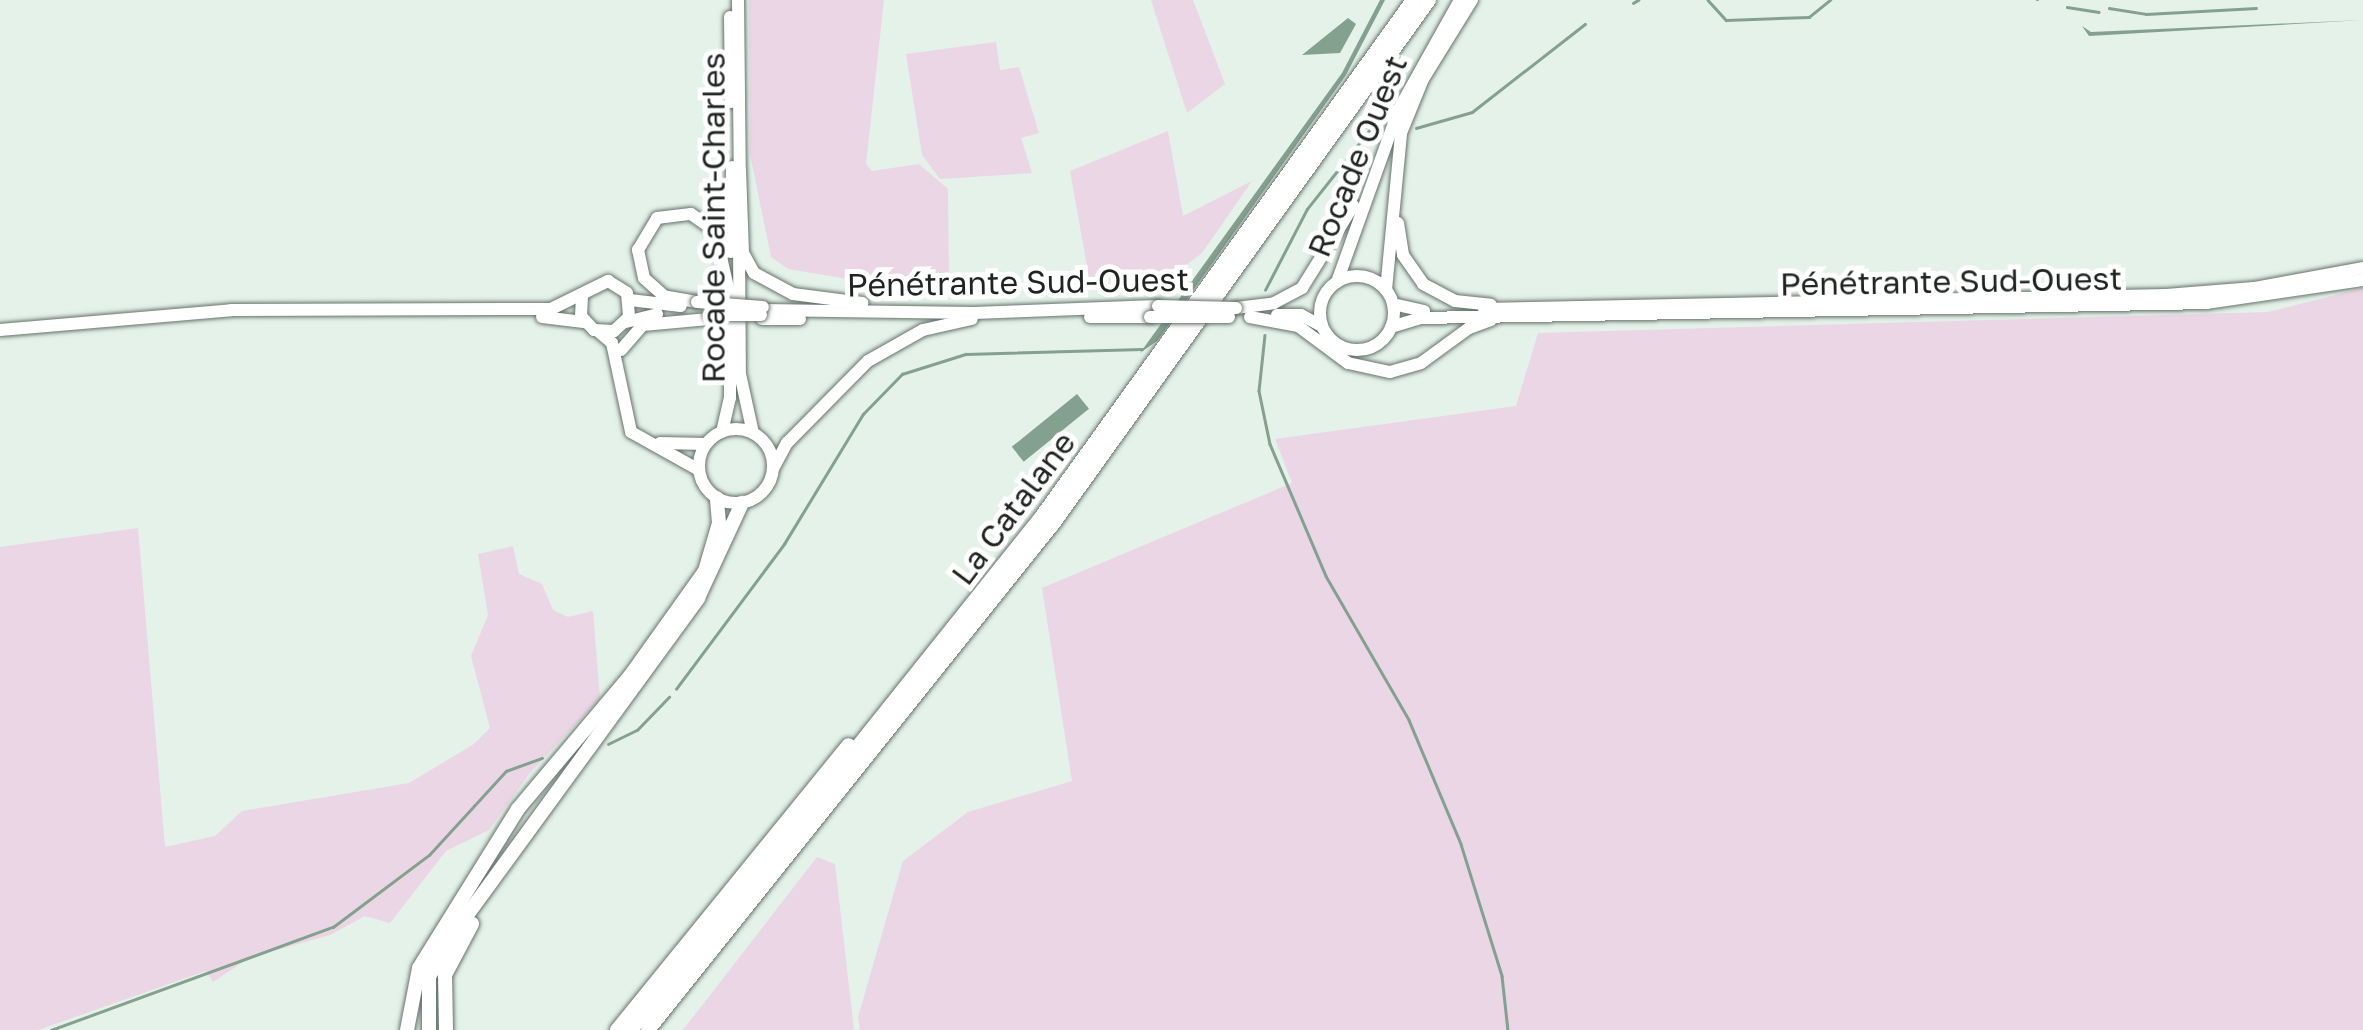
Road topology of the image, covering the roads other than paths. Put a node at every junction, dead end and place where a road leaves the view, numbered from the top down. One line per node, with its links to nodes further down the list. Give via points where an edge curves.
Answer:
1 (730, 0): 15 (main road, Rocade Saint-Charles)
2 (738, 0): 8 (main road, Rocade Saint-Charles)
3 (1413, 0): 40 (highway, La Catalane, via 1133,394)
4 (1429, 0): 49 (highway, La Catalane, via 1053,524)
5 (1460, 0): 7 (main road, Rocade Ouest, via 1415,74)
6 (1472, 0): 9 (main road, Rocade Ouest, via 1408,113)
7 (1384, 145): 12 (main road, Rocade Ouest); 21 (main road, via 1310,281 1274,303)
8 (740, 170): 24 (main road, via 744,253 763,282 843,302); 34 (main road, Rocade Saint-Charles, via 740,374)
9 (1394, 191): 13 (main road, Rocade Ouest); 19 (main road, via 1404,255 1422,284 1456,301)
10 (2363, 268): 19 (main road, via 2254,288 2166,295)
11 (2363, 280): 23 (main road, Pénétrante Sud-Ouest, via 2207,303)
12 (1337, 282): 13 (main road, Rocade Ouest, via 1363,276); 16 (main road, Rocade Ouest)
13 (1386, 290): 18 (main road)
14 (582, 294): 17 (main road, via 608,281); 26 (main road); 31 (main road, via 551,310 231,310)
15 (730, 296): 20 (main road, via 715,231 691,214 657,218 638,250 644,278 664,296); 33 (main road, Rocade Saint-Charles, via 730,398)
16 (1324, 296): 21 (main road, Pénétrante Sud-Ouest, via 1296,310); 28 (main road, Rocade Ouest)
17 (630, 300): 20 (main road); 27 (main road)
18 (1393, 304): 19 (main road, via 1435,312); 29 (main road)
19 (1510, 306)
20 (706, 311): 22 (main road, bridge); 27 (main road, via 653,314); 32 (main road, via 643,325)
21 (1233, 312): 24 (main road, Pénétrante Sud-Ouest, bridge); 25 (main road, Pénétrante Sud-Ouest)
22 (763, 313): 24 (main road, Pénétrante Sud-Ouest); 24 (main road, Pénétrante Sud-Ouest)
23 (1539, 315): 25 (main road, Pénétrante Sud-Ouest, via 1480,323 1420,363 1390,372 1348,363 1298,326); 29 (main road, Pénétrante Sud-Ouest, via 1422,318)
24 (973, 316): 36 (main road, via 922,330 868,361 787,443)
25 (1250, 317): 28 (main road, Pénétrante Sud-Ouest, via 1301,315)
26 (584, 322): 30 (main road); 31 (main road, via 232,317)
27 (623, 325): 30 (main road); 32 (main road)
28 (1322, 326): 29 (main road, via 1352,350 1376,345)
29 (1391, 327)
30 (600, 332): 37 (main road, via 612,343 631,432)
31 (0, 334)
32 (621, 350): 35 (main road, via 629,414 640,432 669,446)
33 (722, 432): 34 (main road); 35 (main road)
34 (752, 433): 36 (main road, via 768,448)
35 (706, 444): 37 (main road)
36 (773, 469): 39 (main road, via 763,492)
37 (699, 470): 38 (main road)
38 (716, 498): 39 (main road); 41 (highway, via 715,543 705,570 630,676)
39 (742, 503): 42 (highway, via 698,598)
40 (897, 700): 47 (highway, via 853,740); 48 (highway, La Catalane)
41 (518, 809): 43 (highway); 44 (highway, via 419,968)
42 (536, 822): 43 (highway); 46 (highway, via 451,956 441,999)
43 (449, 940): 45 (highway, via 429,977)
44 (407, 1030)
45 (429, 1030)
46 (446, 1030)
47 (616, 1030)
48 (631, 1030)
49 (648, 1030)

